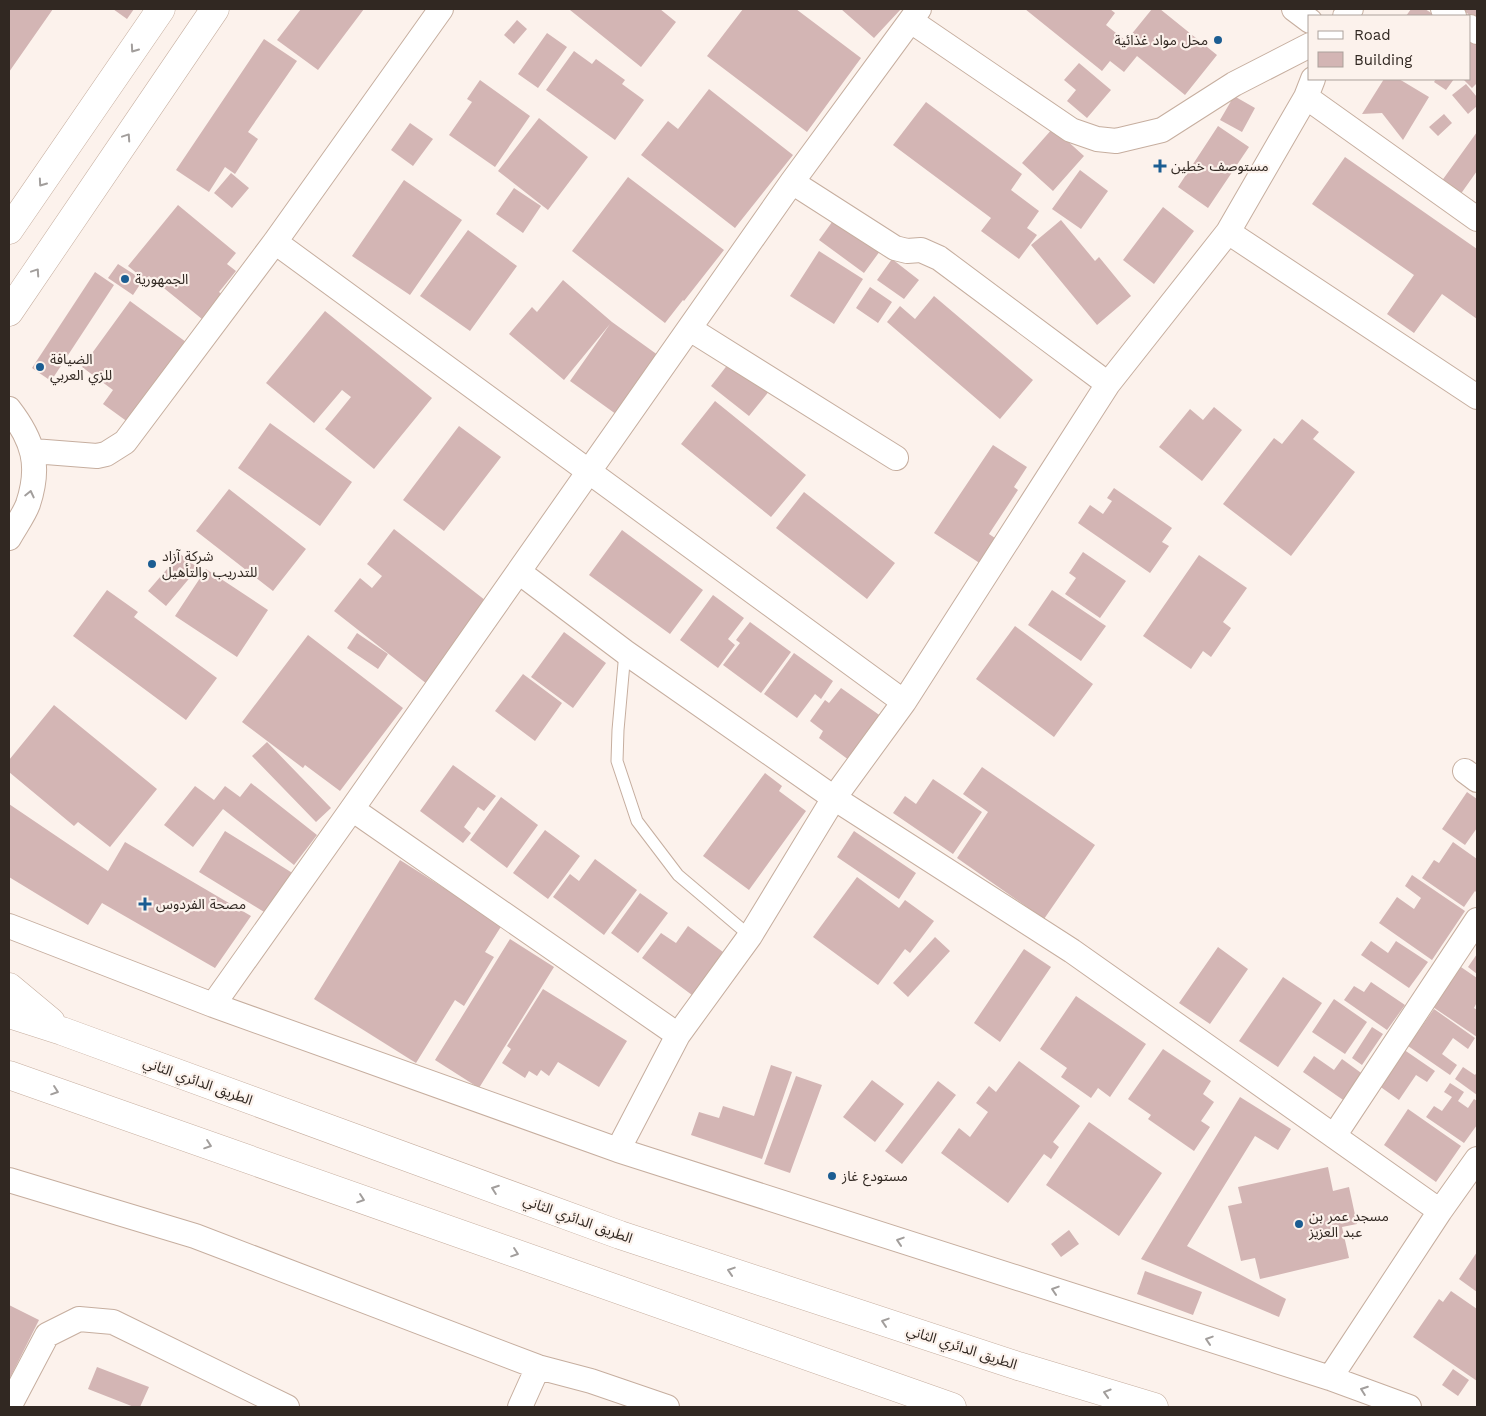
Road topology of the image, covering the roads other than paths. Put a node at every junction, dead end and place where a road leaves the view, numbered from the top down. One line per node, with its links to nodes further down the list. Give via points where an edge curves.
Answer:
1 (161, 9): 11 (main road, one-way to 11)
2 (215, 9): 14 (main road, one-way to 2)
3 (441, 9): 13 (street)
4 (1294, 9): 6 (street)
5 (915, 15): 7 (street, via 1071,130 1097,139 1116,141 1162,130 1234,84); 9 (street)
6 (1308, 20)
7 (1308, 47)
8 (1309, 88): 10 (street); 12 (street)
9 (792, 182): 15 (street); 16 (street, via 895,248 921,250 939,258)
10 (1477, 219)
11 (9, 230)
12 (1228, 232): 16 (street); 17 (street)
13 (275, 242): 19 (street, via 125,442 97,456); 21 (street)
14 (9, 312)
15 (690, 329): 20 (street); 21 (street)
16 (1108, 384): 25 (street)
17 (1477, 397)
18 (9, 409): 19 (street)
19 (33, 451): 22 (street, one-way to 19, via 28,505 36,471)
20 (896, 458)
21 (590, 471): 23 (street); 25 (street)
22 (9, 538)
23 (519, 572): 24 (street); 27 (street)
24 (625, 652): 26 (street); 30 (lane, via 617,760 637,821 678,875)
25 (904, 702): 26 (street)
26 (834, 798): 30 (street); 37 (street, via 1072,951)
27 (352, 809): 32 (street); 35 (street)
28 (1477, 920): 37 (street)
29 (9, 926): 32 (street)
30 (750, 936): 35 (street)
31 (9, 987): 34 (main road)
32 (212, 1005): 38 (street)
33 (9, 1014): 34 (main road, الطريق الدائري الثاني)
34 (62, 1031): 49 (main road, الطريق الدائري الثاني, one-way to 34, via 1018,1366 620,1234)
35 (678, 1035): 38 (street)
36 (9, 1075): 48 (main road, one-way to 48)
37 (1334, 1136): 41 (street)
38 (618, 1150): 43 (street, one-way to 38)
39 (1477, 1159): 41 (street)
40 (9, 1180): 42 (street, via 195,1236)
41 (1440, 1211): 43 (street)
42 (538, 1367): 46 (street); 47 (street, via 591,1380)
43 (1330, 1378): 50 (street, one-way to 43)
44 (9, 1407): 45 (street, via 47,1335 79,1319 113,1322)
45 (286, 1407)
46 (520, 1407)
47 (667, 1407)
48 (952, 1407)
49 (1154, 1407)
50 (1410, 1407)

